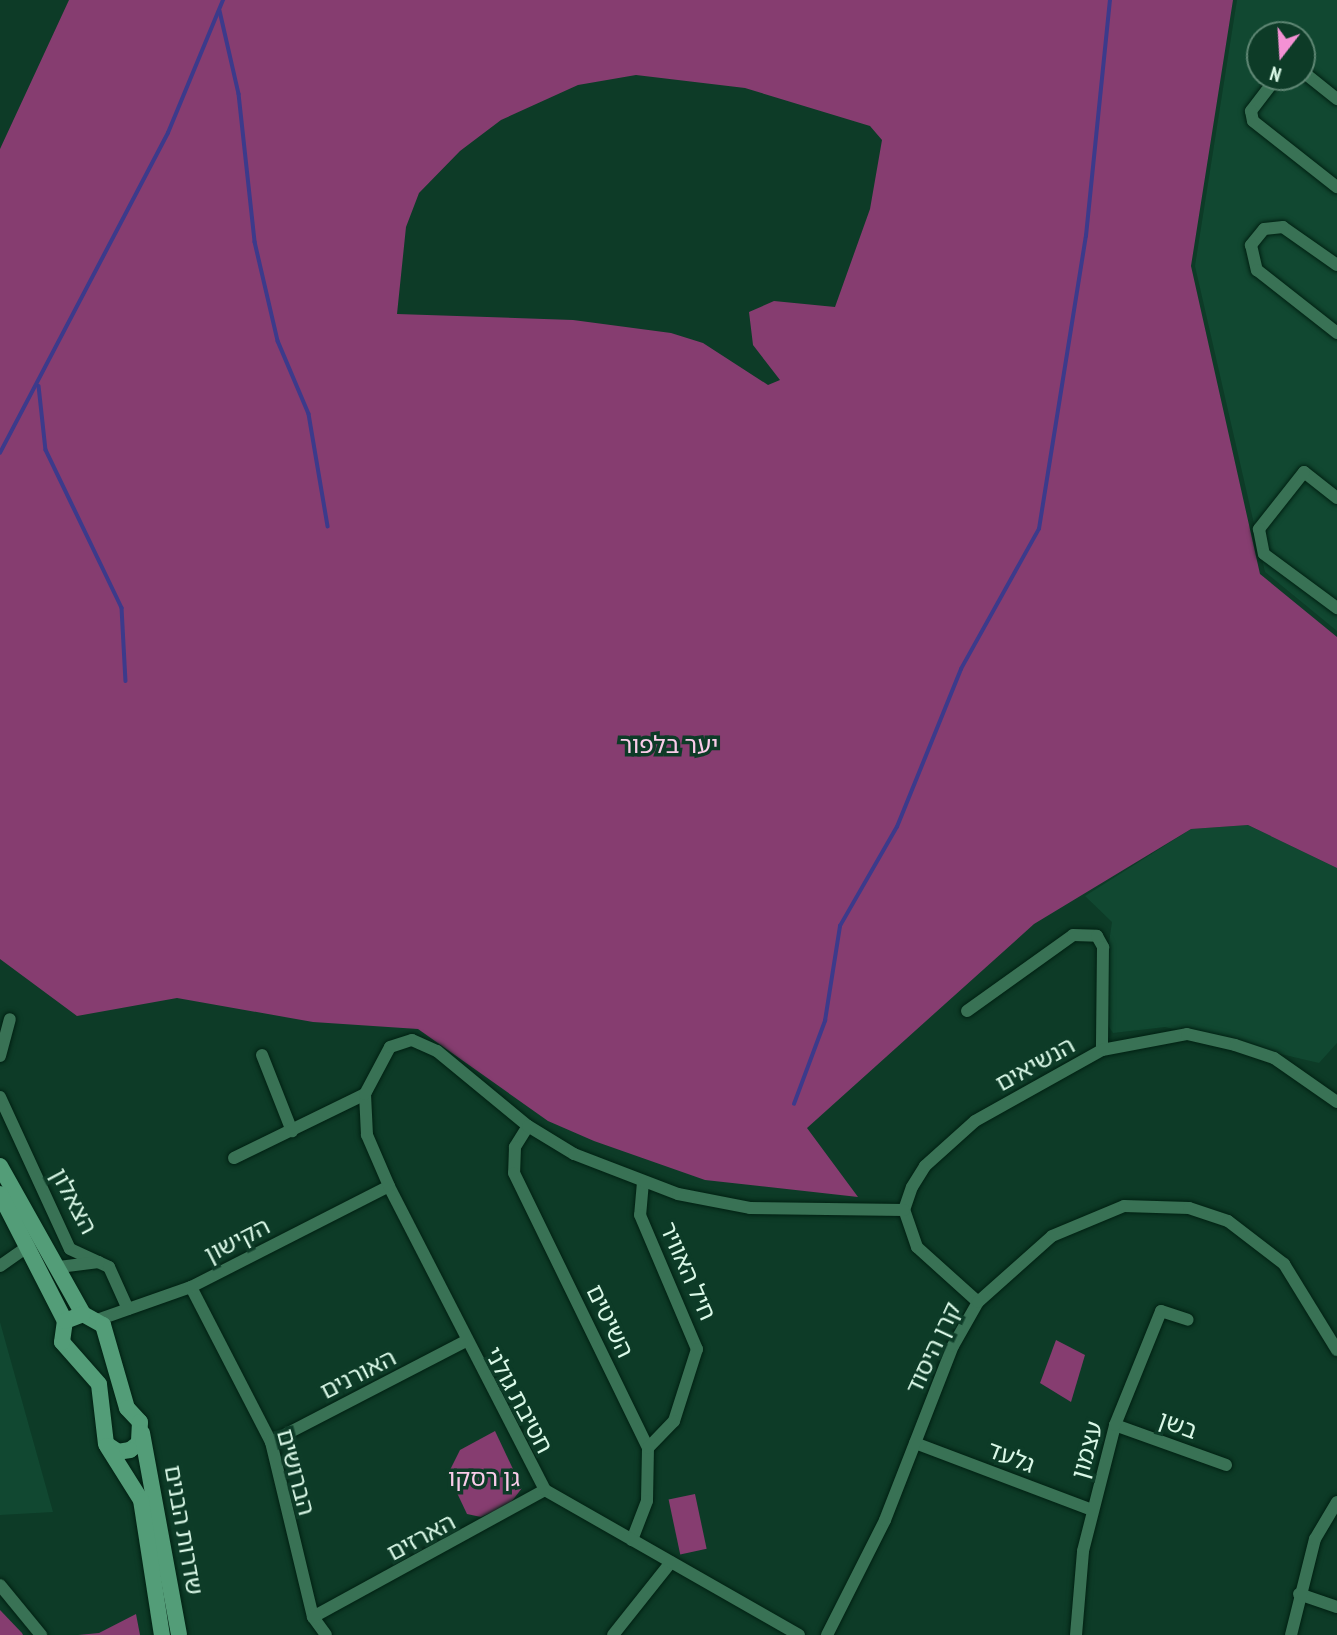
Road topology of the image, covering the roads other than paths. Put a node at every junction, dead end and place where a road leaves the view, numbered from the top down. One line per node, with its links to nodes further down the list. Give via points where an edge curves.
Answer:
1 (1316, 82): 3 (street)
2 (1266, 91): 4 (street, via 1251,111 1253,121)
3 (1337, 99)
4 (1337, 187)
5 (1337, 265): 6 (street, via 1296,232 1264,229 1250,257 1257,270)
6 (1337, 333)
7 (1337, 498): 8 (street, via 1304,472 1259,529 1264,554)
8 (1337, 608)
9 (967, 1011): 11 (street, via 1073,935 1097,936 1103,947)
10 (10, 1019): 13 (street)
11 (1102, 1050): 16 (street, הנשיאים, via 1187,1034 1236,1045 1286,1065); 24 (street, הנשיאים, via 946,1144 925,1166)
12 (262, 1055): 18 (street)
13 (0, 1056)
14 (365, 1094): 17 (street, חטיבת גולני, via 380,1060 398,1041 436,1051); 18 (street); 22 (street, חטיבת גולני, via 367,1135)
15 (0, 1097): 26 (street, הצאלון, via 70,1248)
16 (1337, 1102)
17 (528, 1126): 21 (street); 43 (street, השיטים, via 515,1147 514,1173)
18 (292, 1130): 19 (street)
19 (234, 1158)
20 (0, 1166): 28 (main road)
21 (643, 1182): 24 (street, via 750,1208); 43 (street, חיל האוויר, via 640,1215 697,1349 674,1421)
22 (389, 1186): 29 (street, הקישון); 36 (street, חטיבת גולני)
23 (0, 1194): 25 (main road)
24 (904, 1210): 30 (street, via 930,1264)
25 (29, 1246): 27 (street); 35 (main road)
26 (99, 1262): 28 (street); 31 (street, הצאלון, via 109,1267)
27 (0, 1266)
28 (59, 1267): 32 (main road)
29 (191, 1287): 31 (street, הקישון); 40 (street, הברושים)
30 (978, 1302): 37 (street, קרן היסוד, via 1041,1244 1084,1219 1124,1206 1189,1208 1228,1221 1284,1264); 41 (street, קרן היסוד)
31 (128, 1309): 33 (street, הקישון)
32 (83, 1314): 33 (main road); 35 (main road)
33 (100, 1319): 39 (main road, שדרות הבנים, via 114,1376)
34 (1188, 1320): 38 (street, עצמון, via 1161,1311)
35 (65, 1321): 42 (main road, via 65,1349 88,1364 99,1384)
36 (464, 1342): 40 (street, האורנים); 45 (street, חטיבת גולני)
37 (1337, 1350)
38 (1115, 1425): 44 (street, בשן); 47 (street, עצמון)
39 (142, 1433): 42 (main road, via 130,1450 118,1452); 56 (main road, שדרות הבנים)
40 (271, 1442): 53 (street, הברושים)
41 (915, 1443): 47 (street, גלעד); 60 (street, קרן היסוד, via 885,1520)
42 (106, 1444): 55 (main road, שדרות הבנים, via 141,1500)
43 (648, 1448): 48 (street, השיטים, via 647,1501)
44 (1226, 1465)
45 (545, 1490): 48 (street, חטיבת גולני); 53 (street, הארזים)
46 (1337, 1502): 51 (street, via 1315,1539)
47 (1092, 1510): 61 (street, עצמון)
48 (632, 1540): 49 (street, חטיבת גולני)
49 (671, 1562): 58 (street); 59 (street, חטיבת גולני)
50 (0, 1585): 54 (street)
51 (1299, 1594): 52 (street); 62 (street)
52 (1337, 1607)
53 (313, 1617): 57 (street, הברושים)
54 (41, 1635)
55 (162, 1635)
56 (179, 1635)
57 (326, 1635)
58 (613, 1635)
59 (799, 1635)
60 (827, 1635)
61 (1076, 1635)
62 (1291, 1635)

